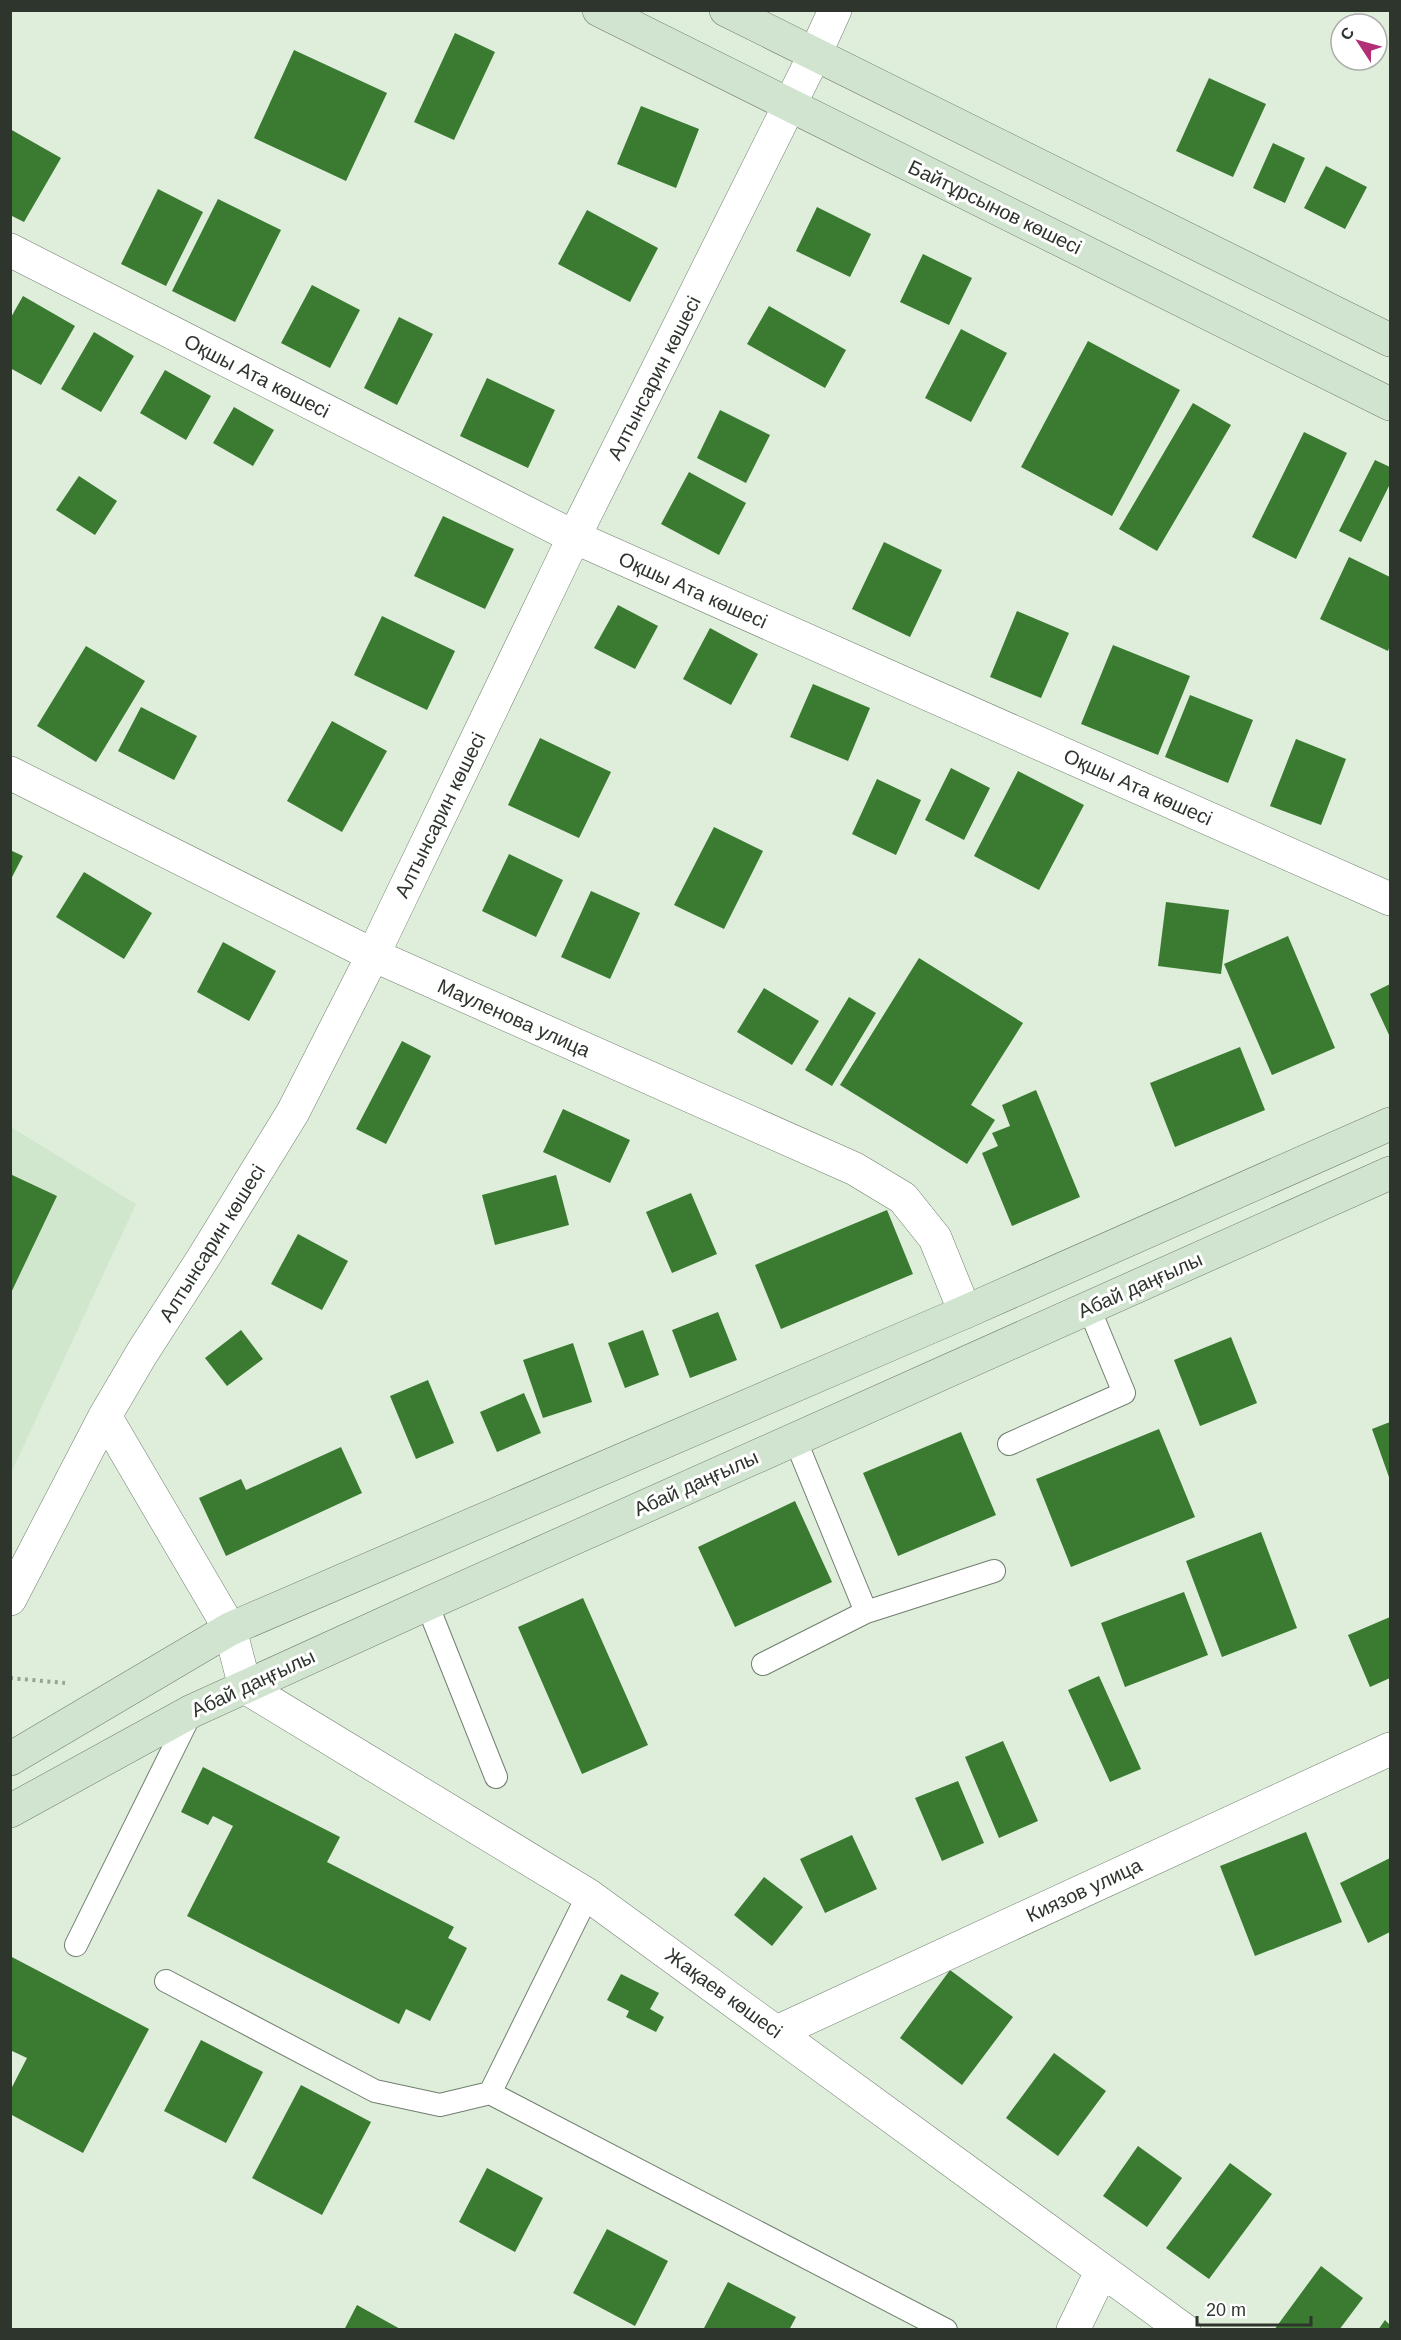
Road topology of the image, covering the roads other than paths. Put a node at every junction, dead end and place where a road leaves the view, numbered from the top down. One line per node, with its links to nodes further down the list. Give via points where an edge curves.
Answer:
1 (599, 10): 5 (street, Байтұрсынов көшесі)
2 (726, 10): 4 (street)
3 (835, 10): 4 (street, Алтынсарин көшесі)
4 (815, 54): 5 (street, Алтынсарин көшесі); 7 (street)
5 (790, 105): 8 (street, Байтұрсынов көшесі); 9 (street, Алтынсарин көшесі)
6 (10, 250): 9 (street, Оқшы Ата көшесі)
7 (1390, 340)
8 (1390, 404)
9 (574, 537): 11 (street, Оқшы Ата көшесі); 12 (street, Алтынсарин көшесі)
10 (10, 773): 12 (street, Мауленова улица)
11 (1390, 899)
12 (373, 955): 16 (street, Мауленова улица, via 855,1169 903,1198 935,1238); 17 (street, Алтынсарин көшесі, via 293,1112)
13 (1390, 1124): 16 (street)
14 (1390, 1173): 15 (street, Абай даңғылы)
15 (1089, 1308): 18 (street, Абай даңғылы); 19 (lane, via 1124,1393)
16 (965, 1312): 24 (street)
17 (105, 1416): 21 (street, Алтынсарин көшесі); 24 (street)
18 (795, 1439): 22 (street, Абай даңғылы); 23 (lane)
19 (1009, 1444)
20 (994, 1571): 23 (lane)
21 (10, 1599)
22 (427, 1604): 26 (street, Абай даңғылы); 30 (lane)
23 (866, 1612): 25 (lane)
24 (230, 1629): 26 (street); 29 (street)
25 (763, 1664)
26 (245, 1687): 27 (street, Абай даңғылы); 32 (street, Жақаев көшесі)
27 (192, 1711): 31 (street, Абай даңғылы); 33 (lane)
28 (1390, 1749): 35 (street, Киязов улица)
29 (10, 1759)
30 (496, 1778)
31 (10, 1811)
32 (588, 1894): 35 (street, Жақаев көшесі); 36 (lane)
33 (76, 1945)
34 (166, 1981): 36 (lane, via 375,2091 440,2105)
35 (777, 2032): 37 (street, Жақаев көшесі)
36 (490, 2093): 38 (lane)
37 (1102, 2270): 39 (street); 40 (street, Жақаев көшесі)
38 (946, 2330)
39 (1073, 2330)
40 (1184, 2330)

